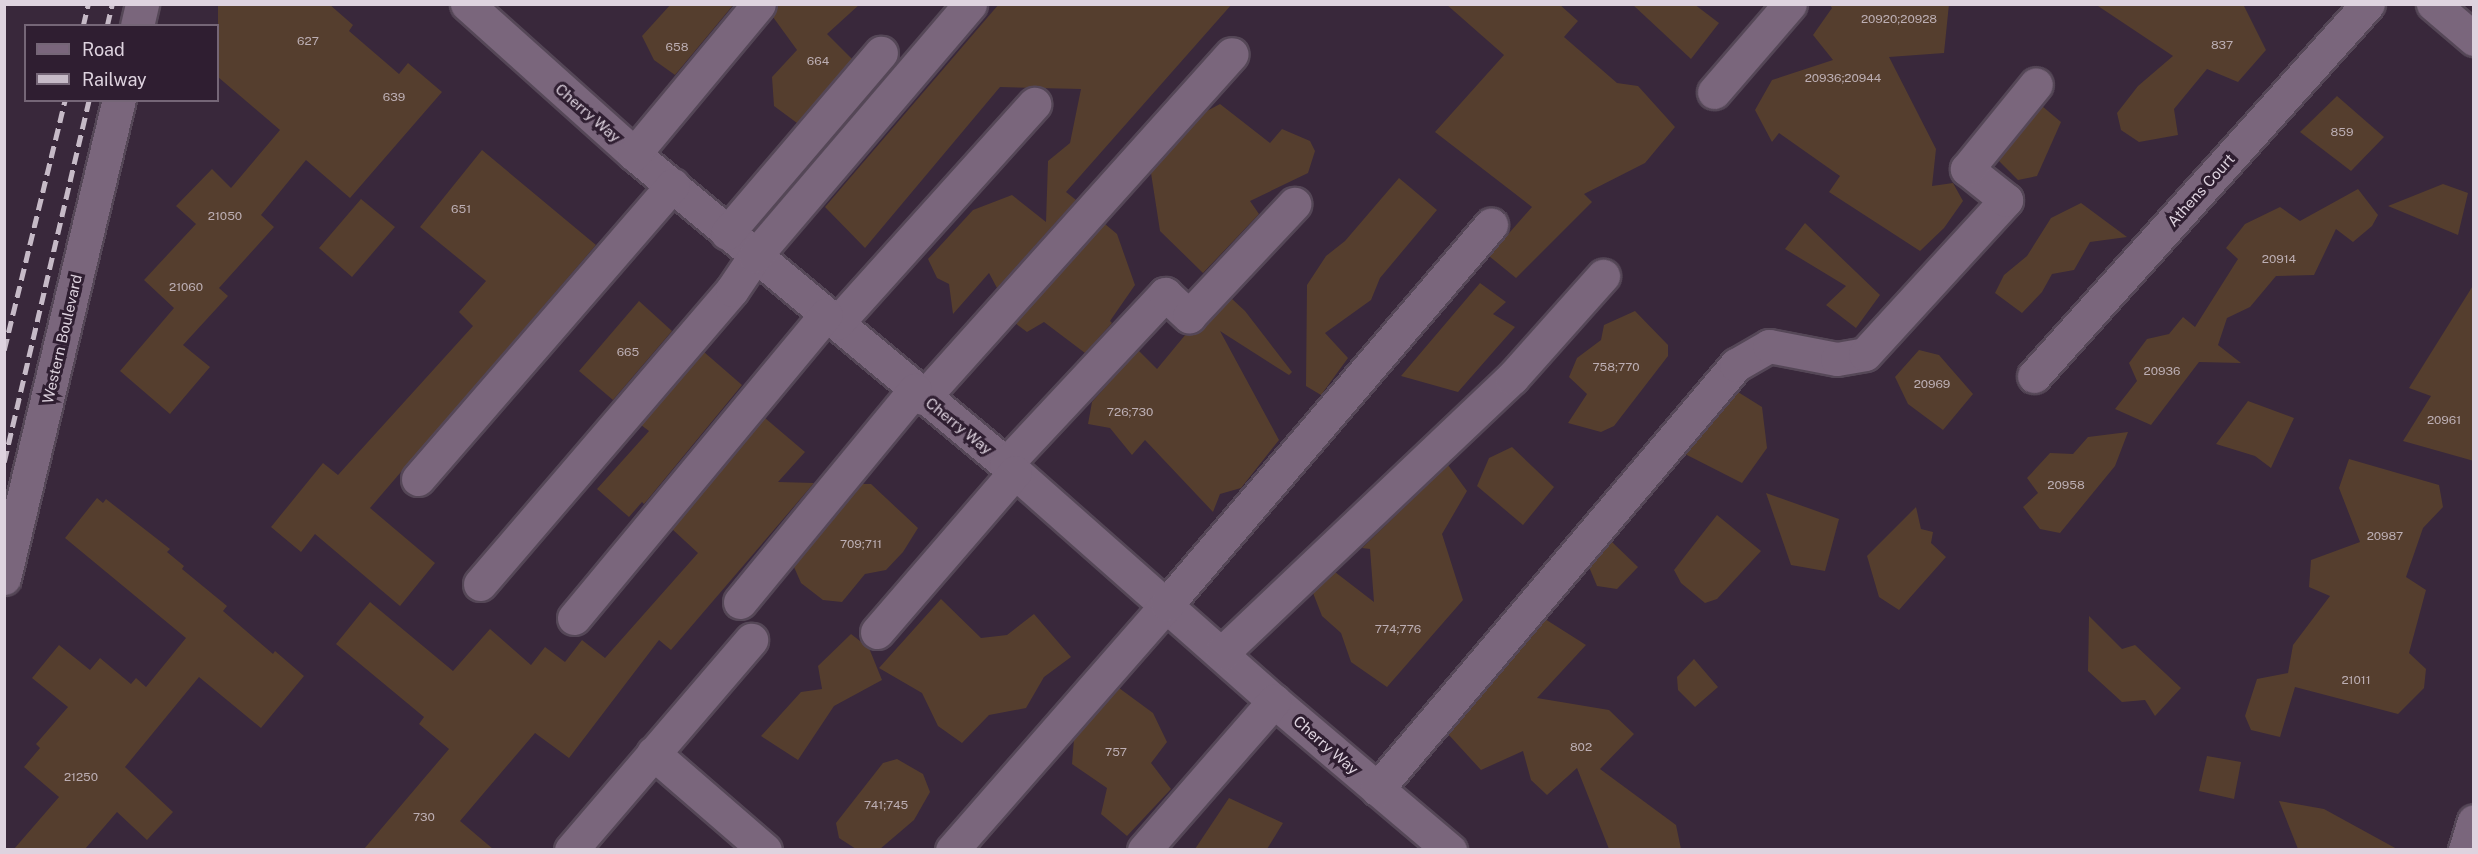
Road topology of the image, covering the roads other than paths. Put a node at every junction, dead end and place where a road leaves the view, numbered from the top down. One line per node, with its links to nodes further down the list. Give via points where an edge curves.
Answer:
1 (142, 4): 8 (street)
2 (759, 4): 16 (street)
3 (970, 4): 21 (street)
4 (1790, 4): 13 (street)
5 (2368, 4): 24 (street, Athens Court)
6 (2433, 4): 9 (street)
7 (475, 7): 16 (street, Cherry Way)
8 (137, 24)
9 (2474, 39)
10 (881, 53): 20 (street)
11 (1232, 54): 25 (street)
12 (2036, 84): 38 (street, via 1967,169 2006,200 1866,354 1837,359 1769,346 1736,365)
13 (1714, 92)
14 (119, 102): 28 (street, Western Boulevard)
15 (1034, 104): 23 (street)
16 (634, 154): 17 (street, Cherry Way)
17 (673, 186): 20 (street, Cherry Way); 27 (street)
18 (1294, 204): 26 (street, via 1189,316 1165,294)
19 (1491, 224): 31 (street)
20 (727, 233): 21 (street, Cherry Way)
21 (755, 256): 23 (street, Cherry Way); 29 (street, via 732,290)
22 (1603, 276): 35 (street, via 1512,378)
23 (831, 319): 25 (street, Cherry Way); 32 (street)
24 (2034, 376)
25 (919, 394): 26 (street, Cherry Way); 30 (street)
26 (1010, 468): 31 (street, Cherry Way); 33 (street)
27 (418, 479)
28 (4, 578)
29 (480, 584)
30 (740, 602)
31 (1167, 604): 35 (street, Cherry Way); 42 (street)
32 (574, 618)
33 (877, 632)
34 (751, 640): 37 (street)
35 (1222, 653): 36 (street, Cherry Way)
36 (1274, 701): 38 (street, Cherry Way); 43 (street)
37 (653, 753): 40 (street); 41 (street)
38 (1377, 789): 44 (street, Cherry Way)
39 (2474, 820): 45 (street)
40 (571, 849)
41 (765, 849)
42 (952, 849)
43 (1144, 849)
44 (1450, 849)
45 (2464, 849)

